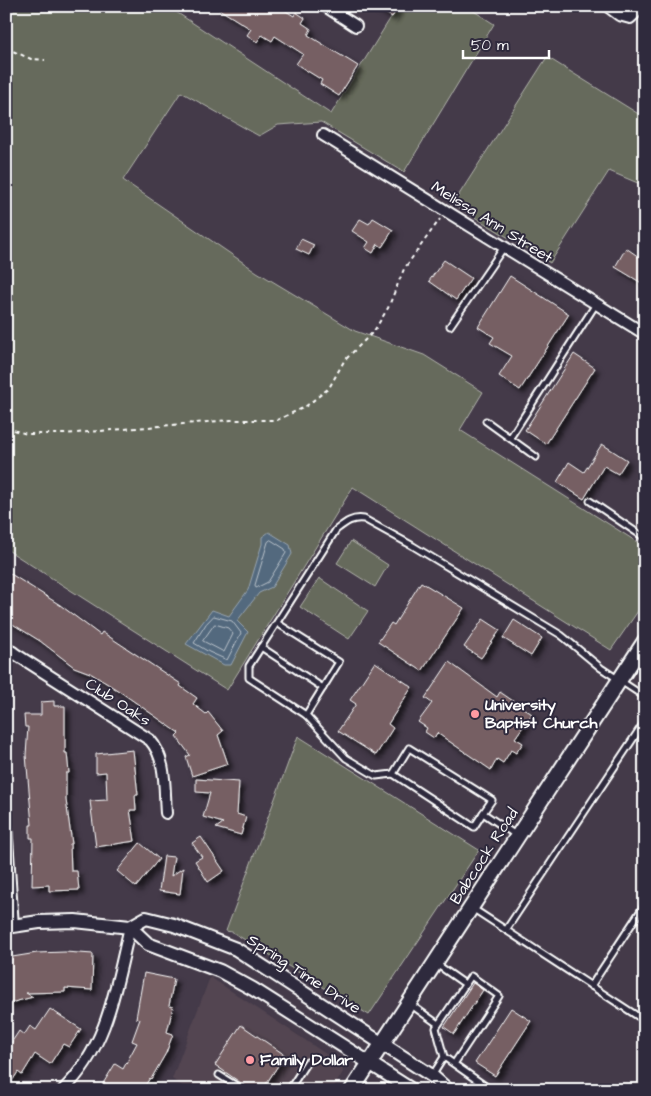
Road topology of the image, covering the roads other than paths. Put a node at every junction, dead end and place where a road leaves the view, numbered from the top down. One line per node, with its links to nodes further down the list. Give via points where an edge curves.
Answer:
1 (325, 6): 4 (street)
2 (607, 6): 3 (street, via 630,18)
3 (643, 6)
4 (356, 26)
5 (323, 134): 6 (street, Melissa Ann Street)
6 (504, 247): 7 (street, Melissa Ann Street); 8 (lane)
7 (596, 304): 9 (street, Melissa Ann Street); 11 (lane)
8 (450, 326)
9 (645, 334)
10 (486, 421): 11 (lane)
11 (510, 438): 12 (lane)
12 (536, 457)
13 (590, 501): 14 (lane)
14 (645, 538)
15 (277, 623): 17 (lane); 20 (lane, via 336,530 357,518 364,519 561,635); 21 (lane, via 339,662)
16 (645, 641): 20 (main road, Babcock Road)
17 (261, 647): 21 (lane); 23 (lane, via 249,666 249,678)
18 (9, 650): 19 (street); 26 (street, Club Oaks, via 150,740 163,769)
19 (6, 662)
20 (620, 680): 22 (lane); 29 (main road, Babcock Road)
21 (323, 688): 23 (lane)
22 (645, 697)
23 (306, 715): 25 (lane, via 346,758 376,776)
24 (645, 720): 34 (lane)
25 (393, 774): 27 (lane, via 474,827); 27 (lane, via 409,748 492,800)
26 (166, 813)
27 (483, 813): 29 (lane)
28 (6, 824): 32 (street)
29 (517, 837): 31 (main road, Babcock Road)
30 (645, 904): 37 (lane)
31 (471, 908): 34 (lane); 35 (main road, Babcock Road)
32 (10, 926): 33 (street, Spring Time Drive, via 74,921)
33 (130, 927): 41 (street, Spring Time Drive, via 146,918 174,925 236,949); 44 (street, via 148,944 220,972 253,989); 48 (street, via 104,1030)
34 (506, 930): 37 (lane)
35 (435, 963): 36 (lane); 38 (main road, Babcock Road)
36 (465, 984): 40 (lane); 45 (lane, via 471,976 499,996)
37 (591, 986): 39 (lane)
38 (409, 1003): 40 (lane); 41 (main road, Babcock Road)
39 (645, 1021)
40 (438, 1024): 42 (lane, via 436,1028)
41 (382, 1044): 44 (main road, Babcock Road); 47 (street, Spring Time Drive)
42 (444, 1057): 45 (lane); 47 (lane)
43 (307, 1062): 50 (lane)
44 (370, 1064): 51 (main road, Babcock Road); 52 (street)
45 (454, 1064): 54 (lane)
46 (219, 1075): 49 (lane)
47 (432, 1076): 53 (street, Spring Time Drive)
48 (63, 1090)
49 (242, 1090)
50 (289, 1090)
51 (352, 1090)
52 (412, 1090)
53 (448, 1090)
54 (490, 1090)

